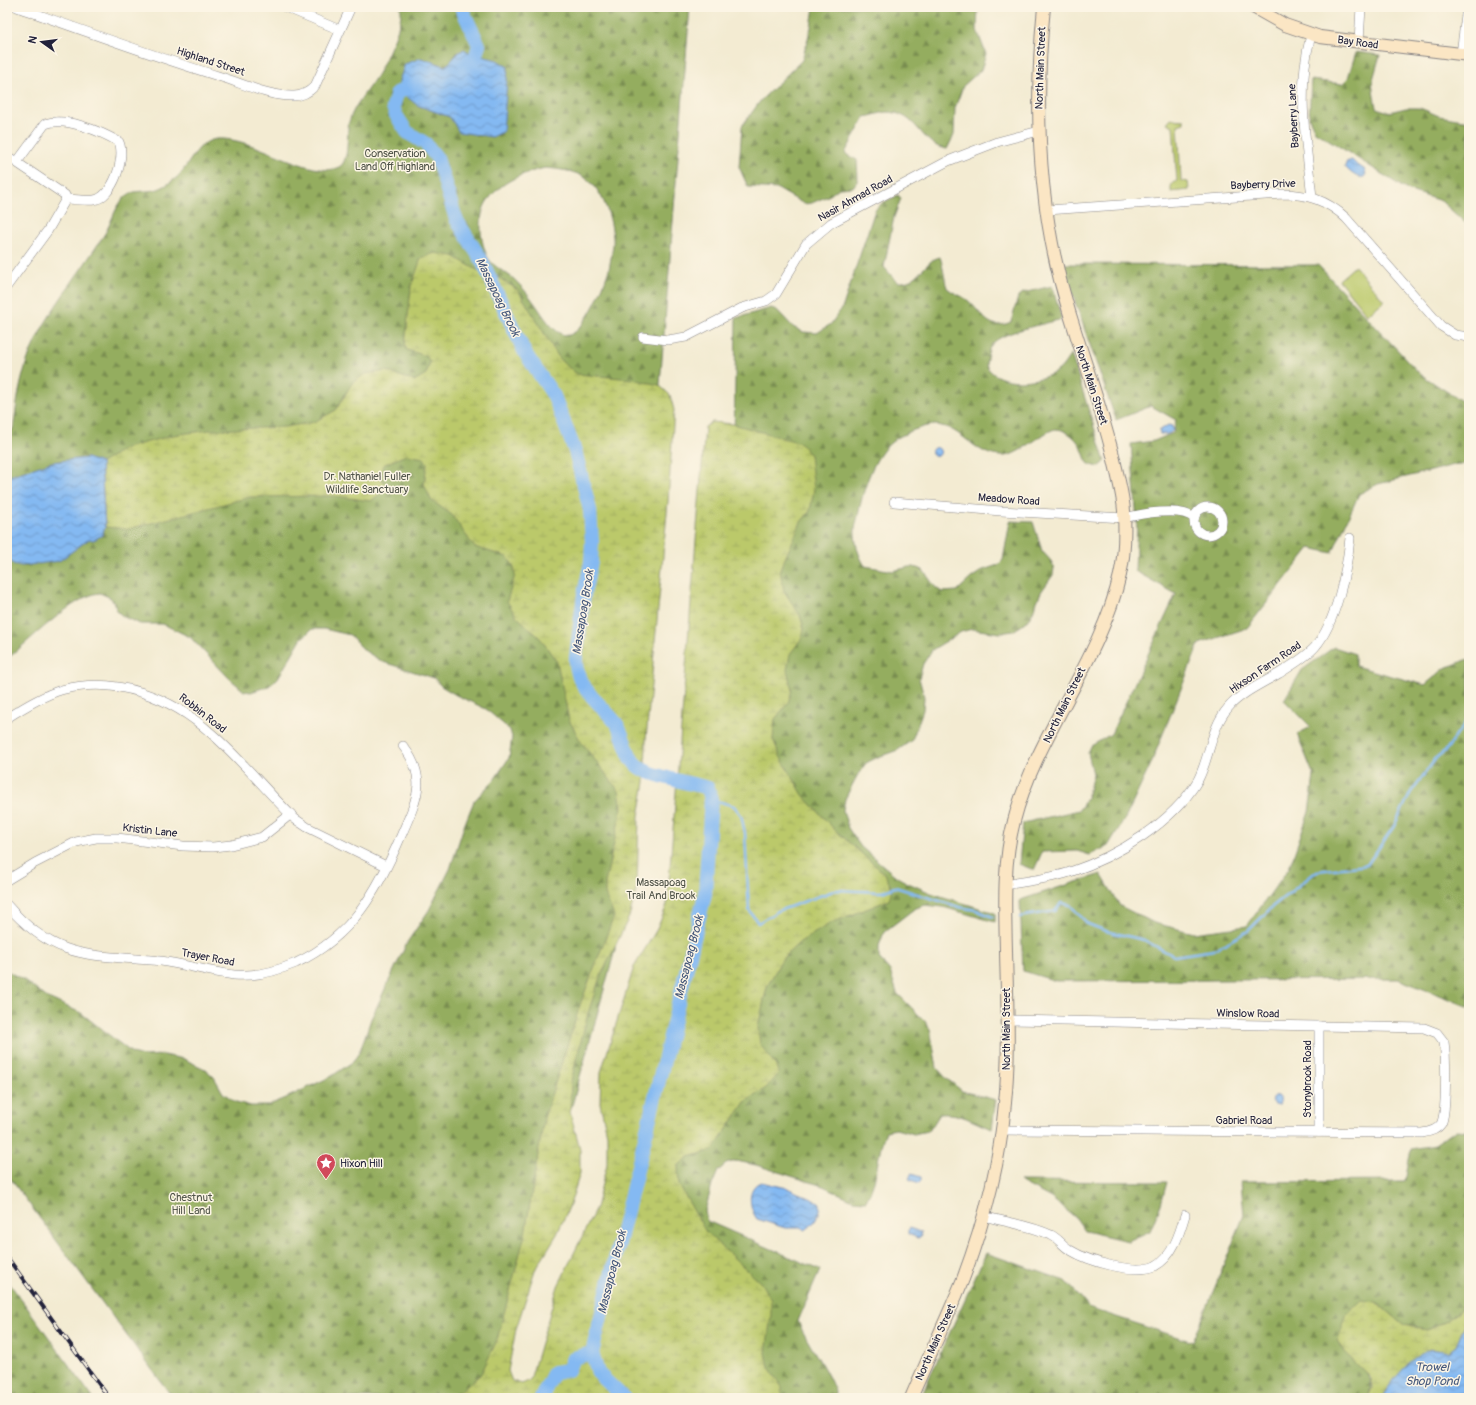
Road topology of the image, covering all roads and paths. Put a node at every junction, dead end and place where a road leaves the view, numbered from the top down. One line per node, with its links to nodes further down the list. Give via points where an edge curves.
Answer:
1 (17, 7): 8 (street, Highland Street, via 172,61 291,96 307,94 315,86)
2 (285, 7): 8 (street)
3 (351, 7): 8 (street, Highland Street)
4 (1044, 7): 12 (main road, North Main Street, via 1038,72)
5 (1253, 7): 9 (main road, Bay Road, via 1285,25)
6 (1361, 7): 10 (street)
7 (1467, 7): 11 (street)
8 (340, 30)
9 (1311, 35): 10 (main road, Bay Road); 15 (street, Bayberry Lane, via 1304,67 1302,101)
10 (1358, 42): 11 (main road, Bay Road)
11 (1465, 55)
12 (1039, 131): 17 (main road, North Main Street); 20 (street, Nasir Ahmad Road, via 997,142 948,161 832,223 806,244 776,294 766,301 742,308 684,338 668,340)
13 (7, 156): 14 (street)
14 (17, 162): 16 (street); 16 (street, via 45,124 50,122 65,122 98,132 119,142 122,147 120,166 110,188 103,196 95,200)
15 (1312, 197): 17 (street, Bayberry Drive, via 1282,194); 21 (street, Bayberry Drive, via 1328,203 1346,218 1441,326 1456,335)
16 (66, 199): 18 (street, via 48,230)
17 (1047, 210): 23 (main road, North Main Street, via 1067,306 1109,437 1123,500)
18 (11, 272): 19 (street)
19 (7, 286)
20 (643, 337)
21 (1469, 338)
22 (894, 502): 23 (street, Meadow Road)
23 (1124, 518): 24 (street, Meadow Road, via 1181,511); 31 (main road, North Main Street, via 1124,557 1120,578 1101,630 1020,800 1010,839)
24 (1194, 518)
25 (1350, 538): 31 (street, Hixson Farm Road, via 1336,602 1320,641 1300,660 1227,708 1198,780 1172,812 1138,838 1101,860 1069,872)
26 (7, 718): 28 (street, Robbin Road, via 39,699 62,690 87,686 112,685 159,697 174,705 212,734)
27 (403, 746): 29 (street, Trayer Road, via 410,754 417,770 418,787 413,807)
28 (291, 814): 29 (street, Robbin Road, via 307,827); 30 (street, Kristin Lane, via 262,837 231,845 183,846 116,838 76,842)
29 (386, 866): 32 (street, Trayer Road, via 366,904 339,936 314,955 272,972 235,975 180,963 92,957 51,943 24,923)
30 (7, 880)
31 (1005, 885): 33 (main road, North Main Street)
32 (7, 905)
33 (1008, 1020): 34 (street, Winslow Road); 36 (main road, North Main Street, via 1005,1103)
34 (1319, 1026): 35 (street, Winslow Road, via 1431,1030 1444,1042); 37 (street, Stonybrook Road)
35 (1445, 1081): 37 (street, Gabriel Road, via 1443,1120 1435,1130 1422,1133)
36 (1001, 1130): 37 (street, Gabriel Road); 39 (main road, North Main Street)
37 (1319, 1132)
38 (1185, 1215): 39 (street, via 1180,1234 1169,1253 1155,1266 1134,1269 1090,1260 1069,1249 1051,1235)
39 (983, 1216): 40 (main road, North Main Street, via 963,1279)
40 (911, 1398)

